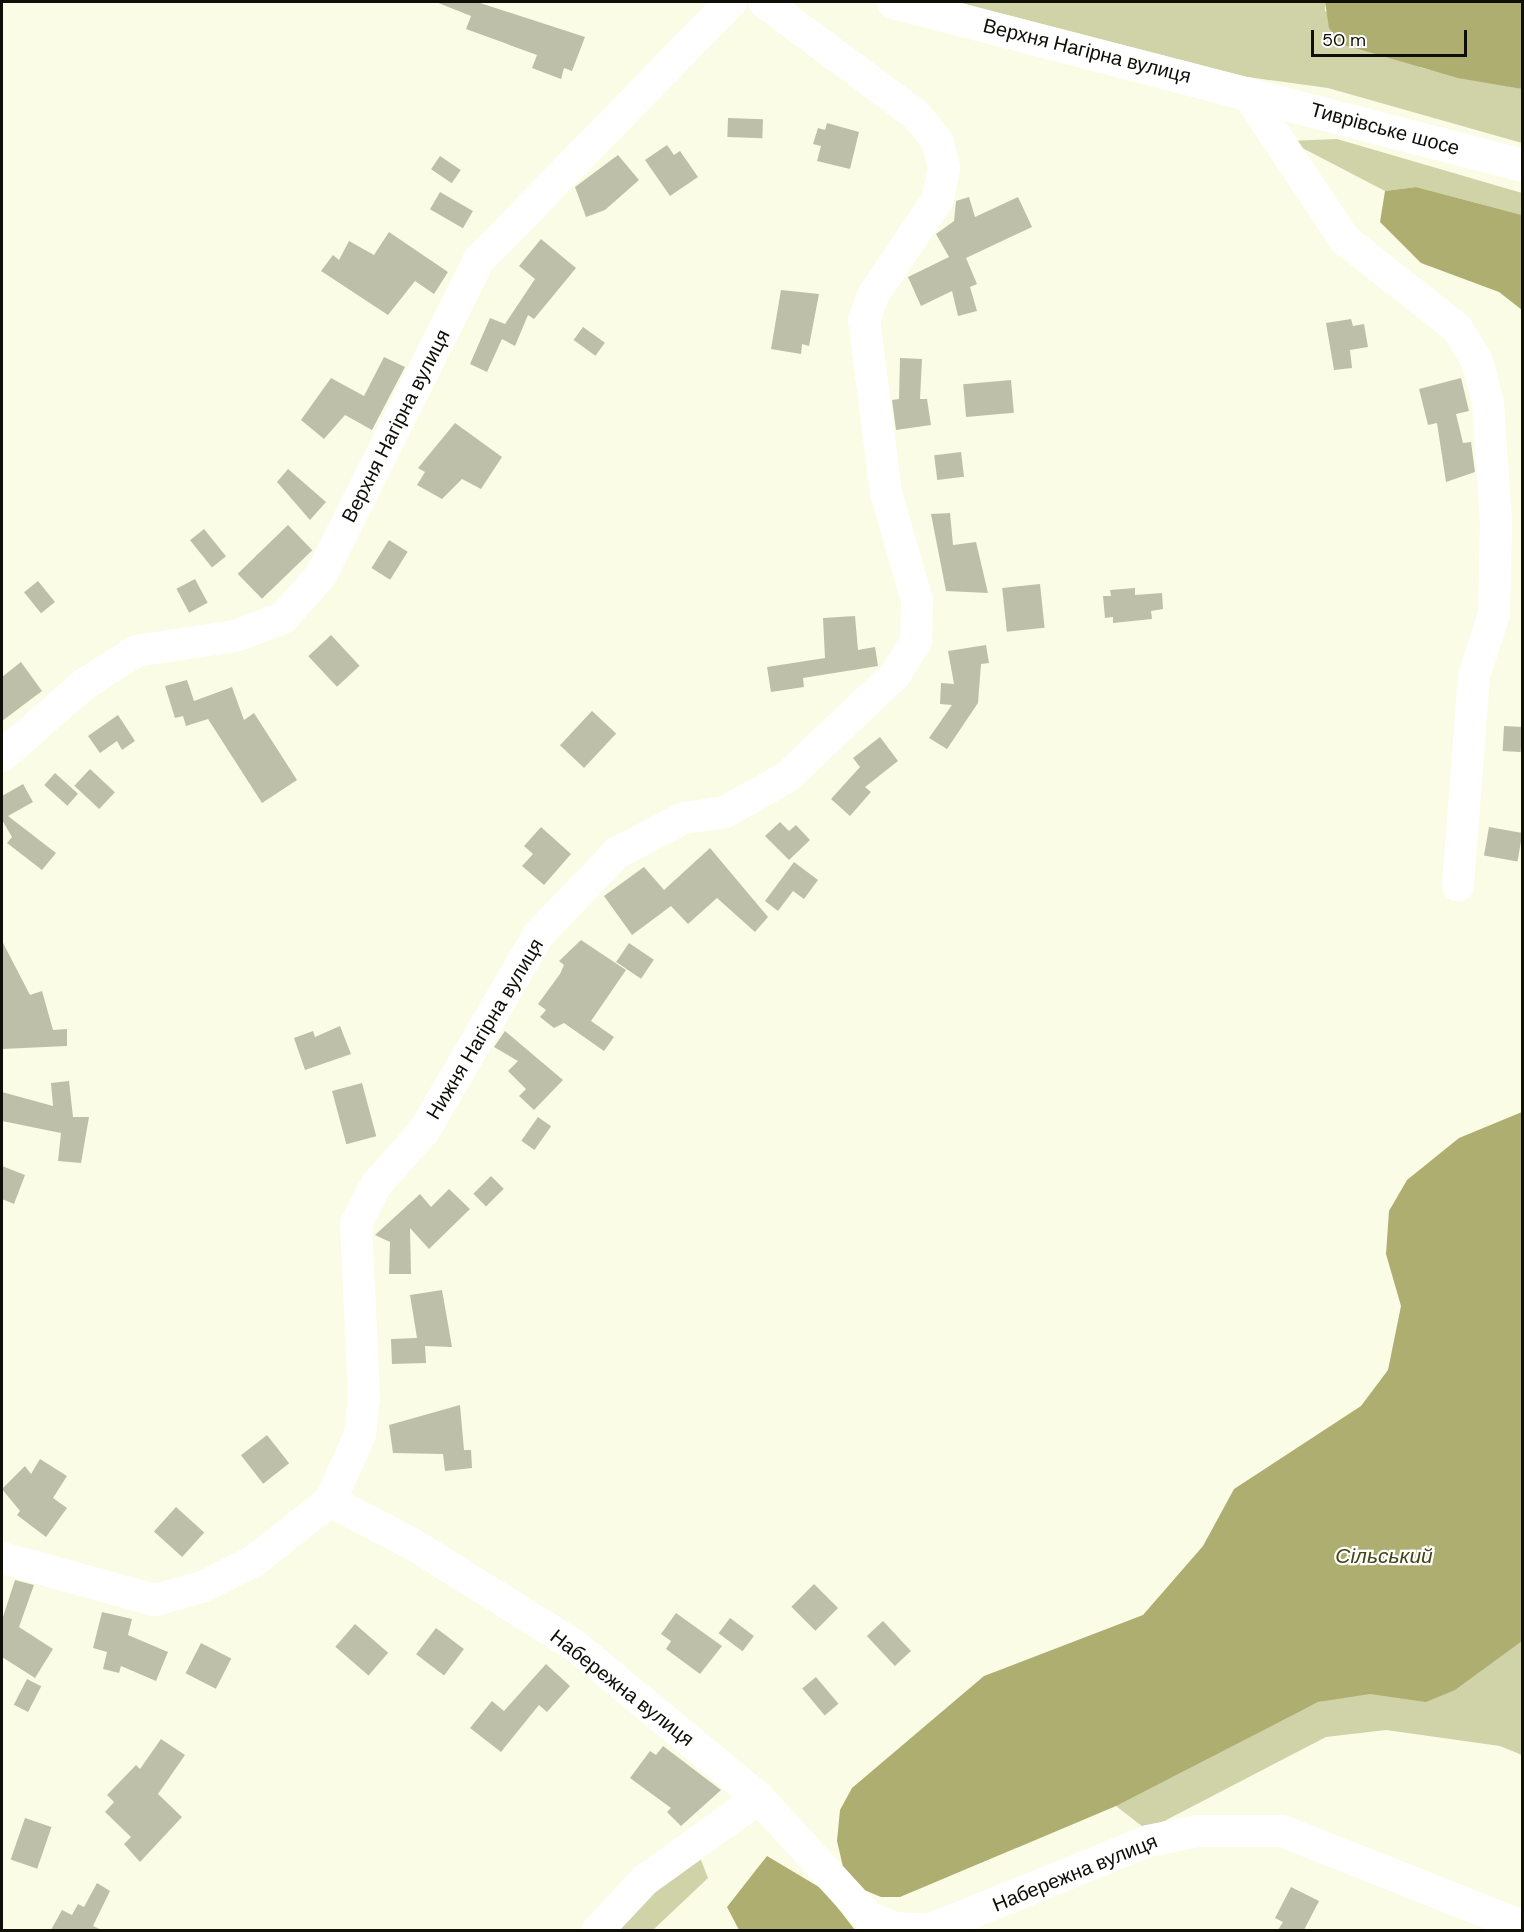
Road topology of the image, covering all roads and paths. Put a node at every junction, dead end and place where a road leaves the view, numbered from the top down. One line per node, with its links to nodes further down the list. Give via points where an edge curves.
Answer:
1 (731, 2): 6 (street, Верхня Нагірна вулиця, via 480,260 321,575 282,618 235,636 136,651 86,683)
2 (764, 2): 8 (street, Нижня Нагірна вулиця, via 915,114 938,142 944,168 938,199 873,295 864,320 886,493 917,601 916,642 895,675 787,777 725,812 684,818 618,852 540,934 424,1131 376,1185 356,1224 364,1398 360,1435)
3 (893, 2): 4 (main road, Верхня Нагірна вулиця)
4 (1247, 93): 5 (main road, Тиврівське шосе); 7 (street, via 1345,240 1456,328 1477,361 1488,402 1496,521 1494,614 1474,675)
5 (1522, 165)
6 (2, 756)
7 (1458, 885)
8 (330, 1501): 9 (street, Нижня Нагірна вулиця, via 254,1562 202,1587 155,1600); 10 (street, Набережна вулиця, via 414,1545 574,1646)
9 (2, 1558)
10 (759, 1798): 11 (street, Набережна вулиця, via 867,1916 894,1928 929,1930 1148,1840 1198,1831 1282,1831); 12 (street, via 645,1880)
11 (1522, 1926)
12 (598, 1930)

